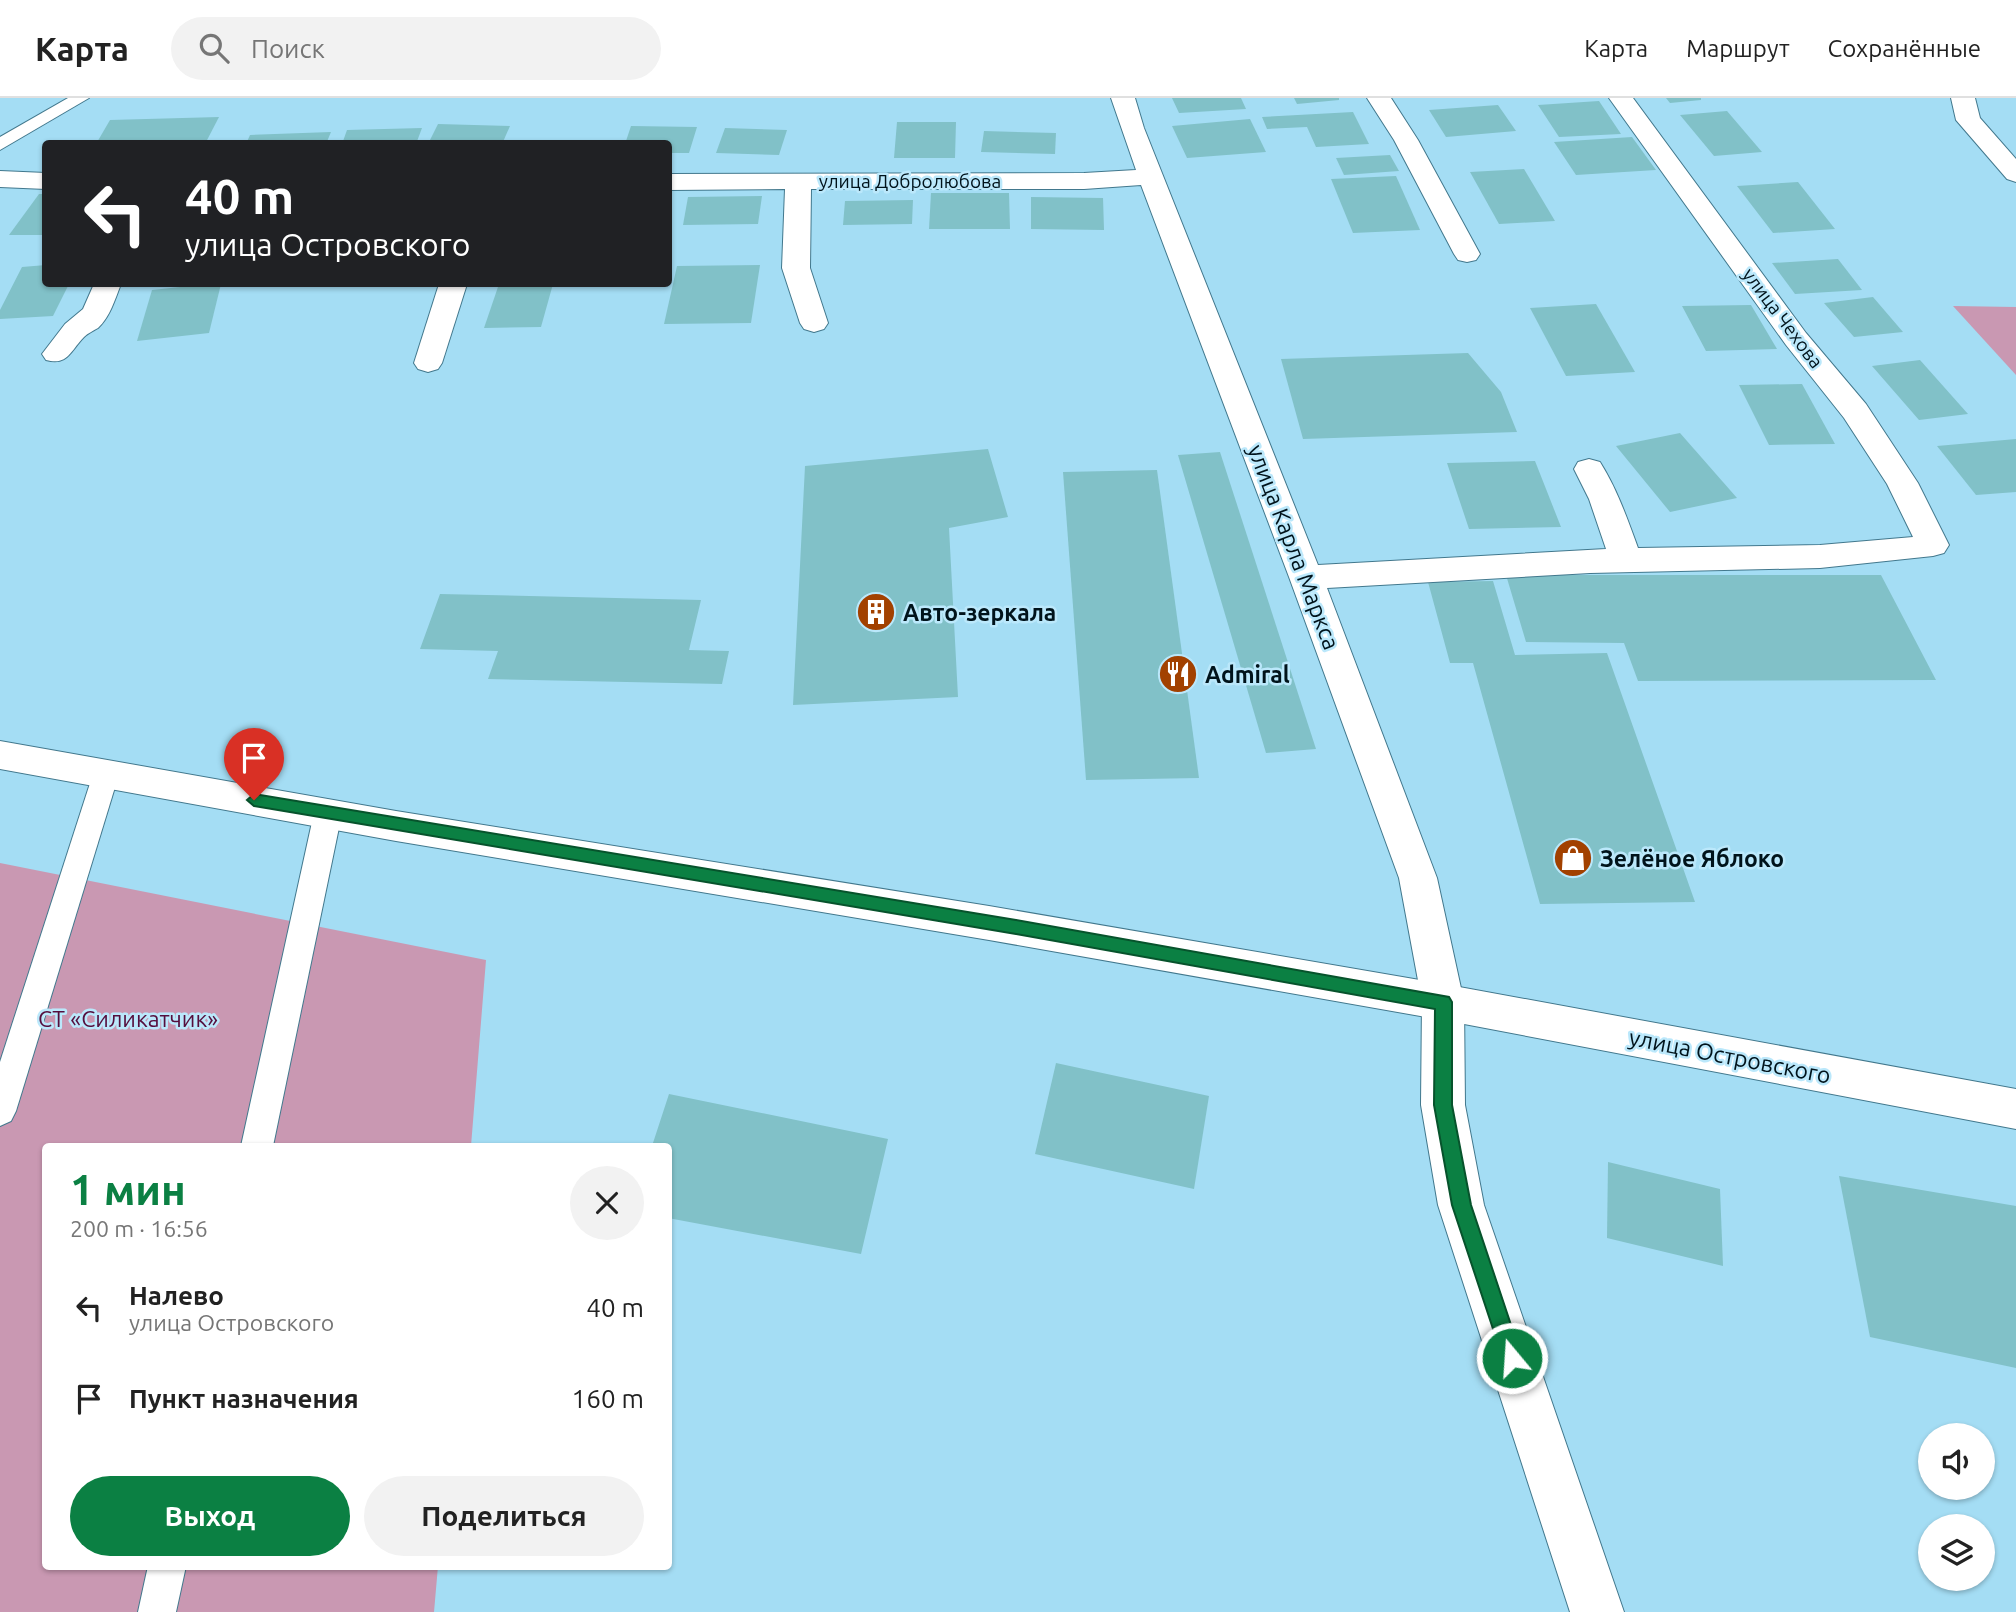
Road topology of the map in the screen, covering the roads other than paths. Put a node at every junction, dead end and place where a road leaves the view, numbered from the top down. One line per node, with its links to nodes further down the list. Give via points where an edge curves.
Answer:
1 (80, 98): 6 (lane)
2 (1123, 98): 8 (street, улица Карла Маркса)
3 (1379, 98): 13 (street)
4 (1622, 98): 20 (street, улица Чехова, via 1796,339 1855,411 1902,484 1933,545 1832,556)
5 (1962, 98): 7 (street, via 1968,120)
6 (0, 145)
7 (2016, 174)
8 (1150, 177): 11 (street, улица Добролюбова); 21 (street, улица Карла Маркса)
9 (0, 179): 10 (street)
10 (42, 181)
11 (799, 181): 12 (street, улица Добролюбова); 16 (street, via 796,268)
12 (672, 182)
13 (1467, 254)
14 (106, 287): 17 (street, via 89,321 75,330)
15 (452, 287): 18 (street)
16 (814, 323)
17 (56, 354)
18 (428, 363)
19 (1589, 469): 20 (street, via 1605,499)
20 (1626, 560): 21 (street)
21 (1306, 576): 25 (street, улица Карла Маркса, via 1418,878)
22 (0, 755): 23 (street, улица Островского)
23 (106, 774): 24 (street, улица Островского); 27 (lane)
24 (328, 813): 25 (street, улица Островского); 28 (lane)
25 (1443, 1002): 26 (street, улица Островского); 31 (street, via 1443,1105 1461,1205)
26 (2016, 1109)
27 (0, 1111)
28 (258, 1143)
29 (166, 1570): 30 (lane)
30 (157, 1612)
31 (1597, 1612)

